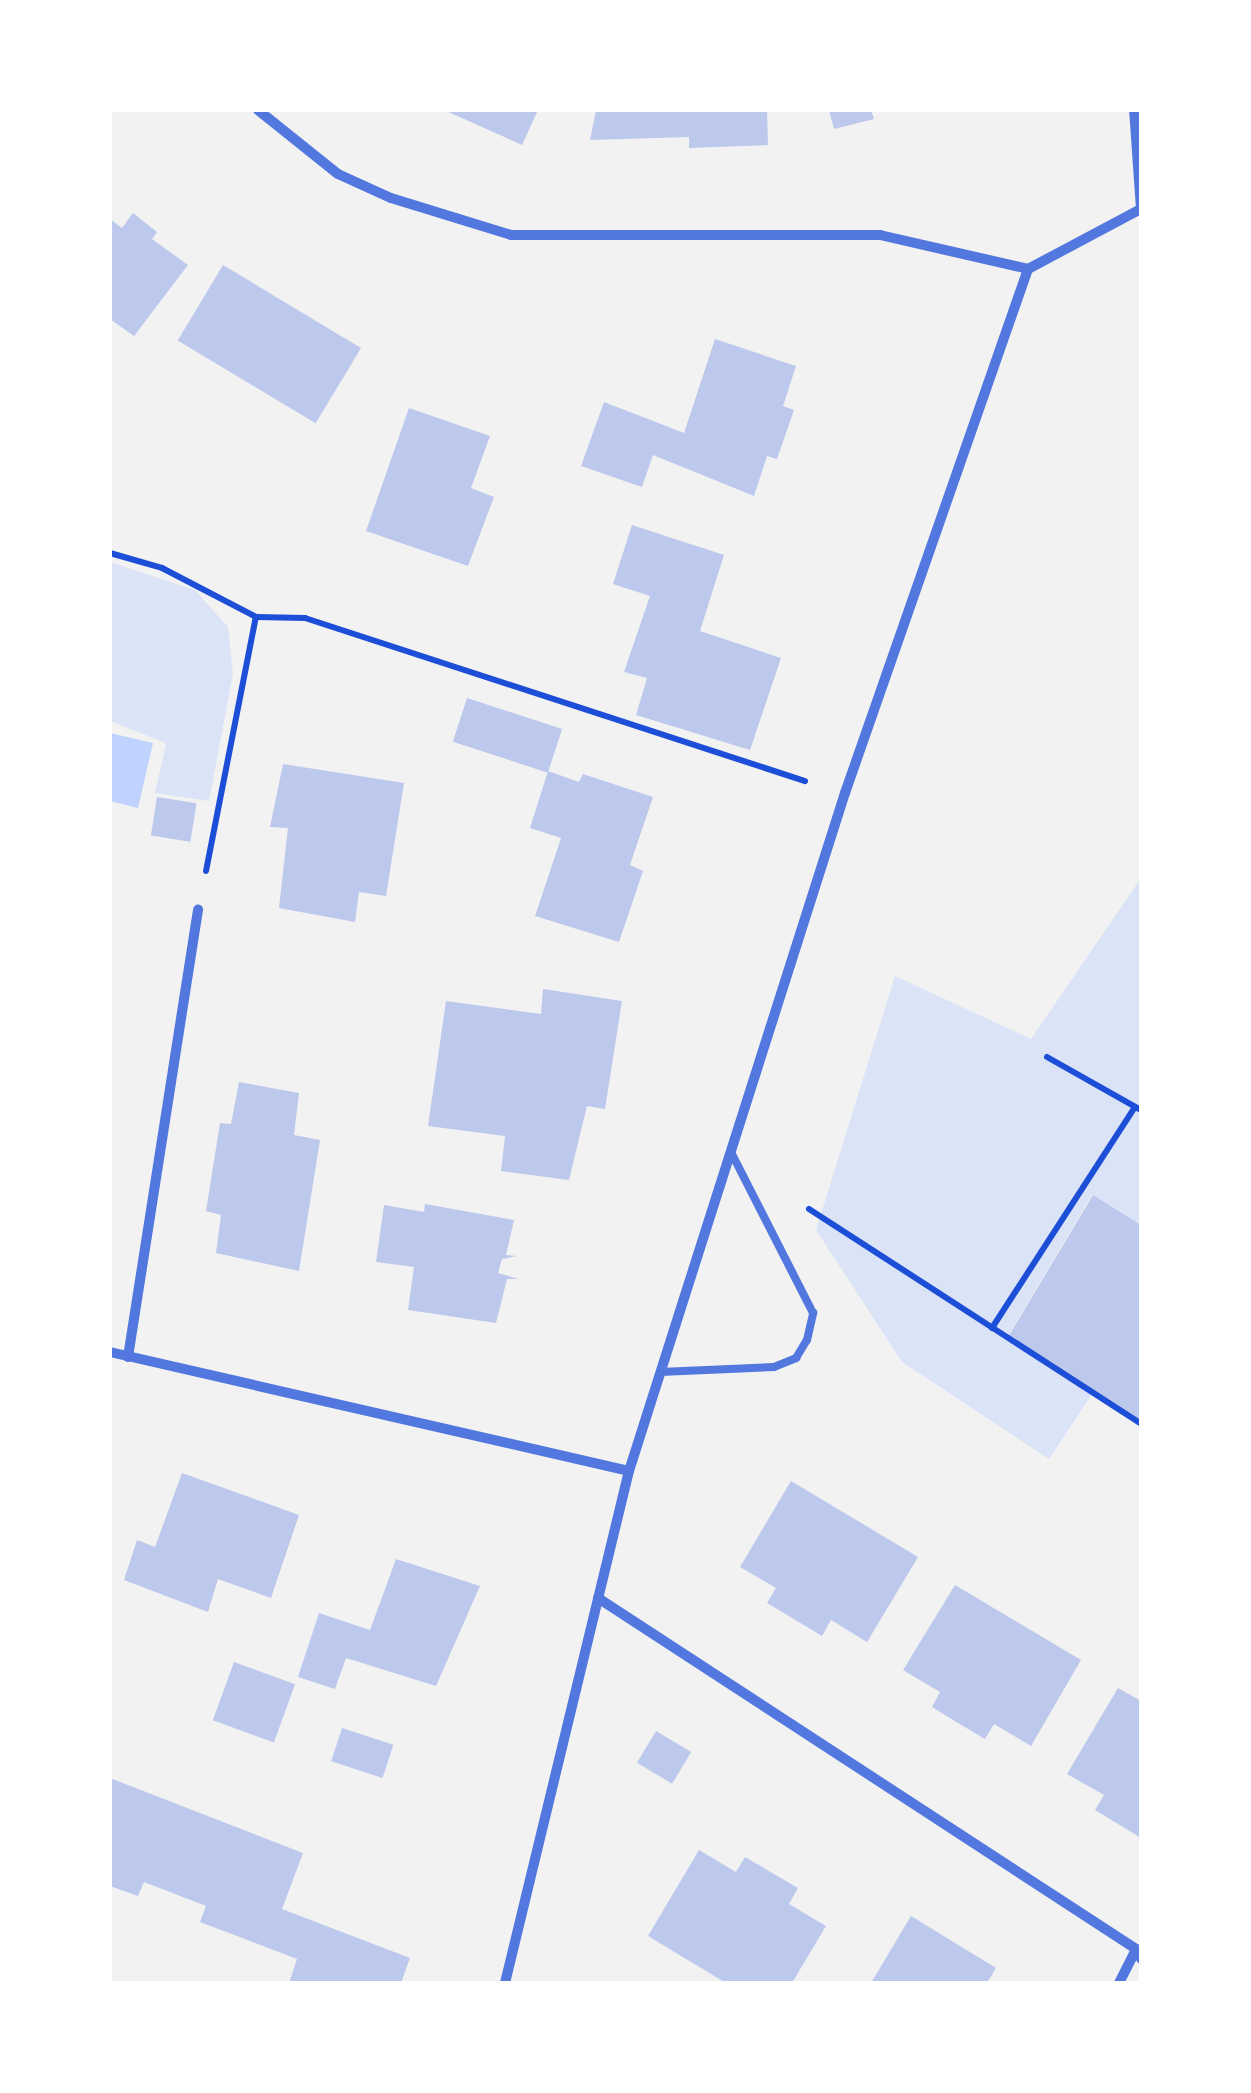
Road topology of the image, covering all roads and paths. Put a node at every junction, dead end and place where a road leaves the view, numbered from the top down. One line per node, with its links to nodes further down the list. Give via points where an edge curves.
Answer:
1 (258, 110): 4 (street, via 338,174 391,198 512,234 880,235)
2 (1134, 110): 3 (street)
3 (1141, 209): 4 (street)
4 (1028, 268): 7 (street)
5 (110, 553): 6 (path, via 162,568)
6 (256, 617): 7 (path, via 305,618); 8 (path)
7 (845, 793): 11 (street)
8 (198, 909): 15 (street)
9 (1047, 1057): 10 (path)
10 (1138, 1109): 13 (path)
11 (731, 1152): 16 (street); 16 (lane, via 813,1313 807,1340 796,1358 774,1368)
12 (805, 1206): 13 (path)
13 (992, 1328): 17 (path)
14 (110, 1352): 15 (street)
15 (128, 1357): 18 (street)
16 (660, 1372): 18 (street)
17 (1141, 1424)
18 (628, 1471): 19 (street)
19 (598, 1598): 20 (street); 21 (street)
20 (1139, 1954): 22 (street)
21 (505, 1983)
22 (1119, 1983)

